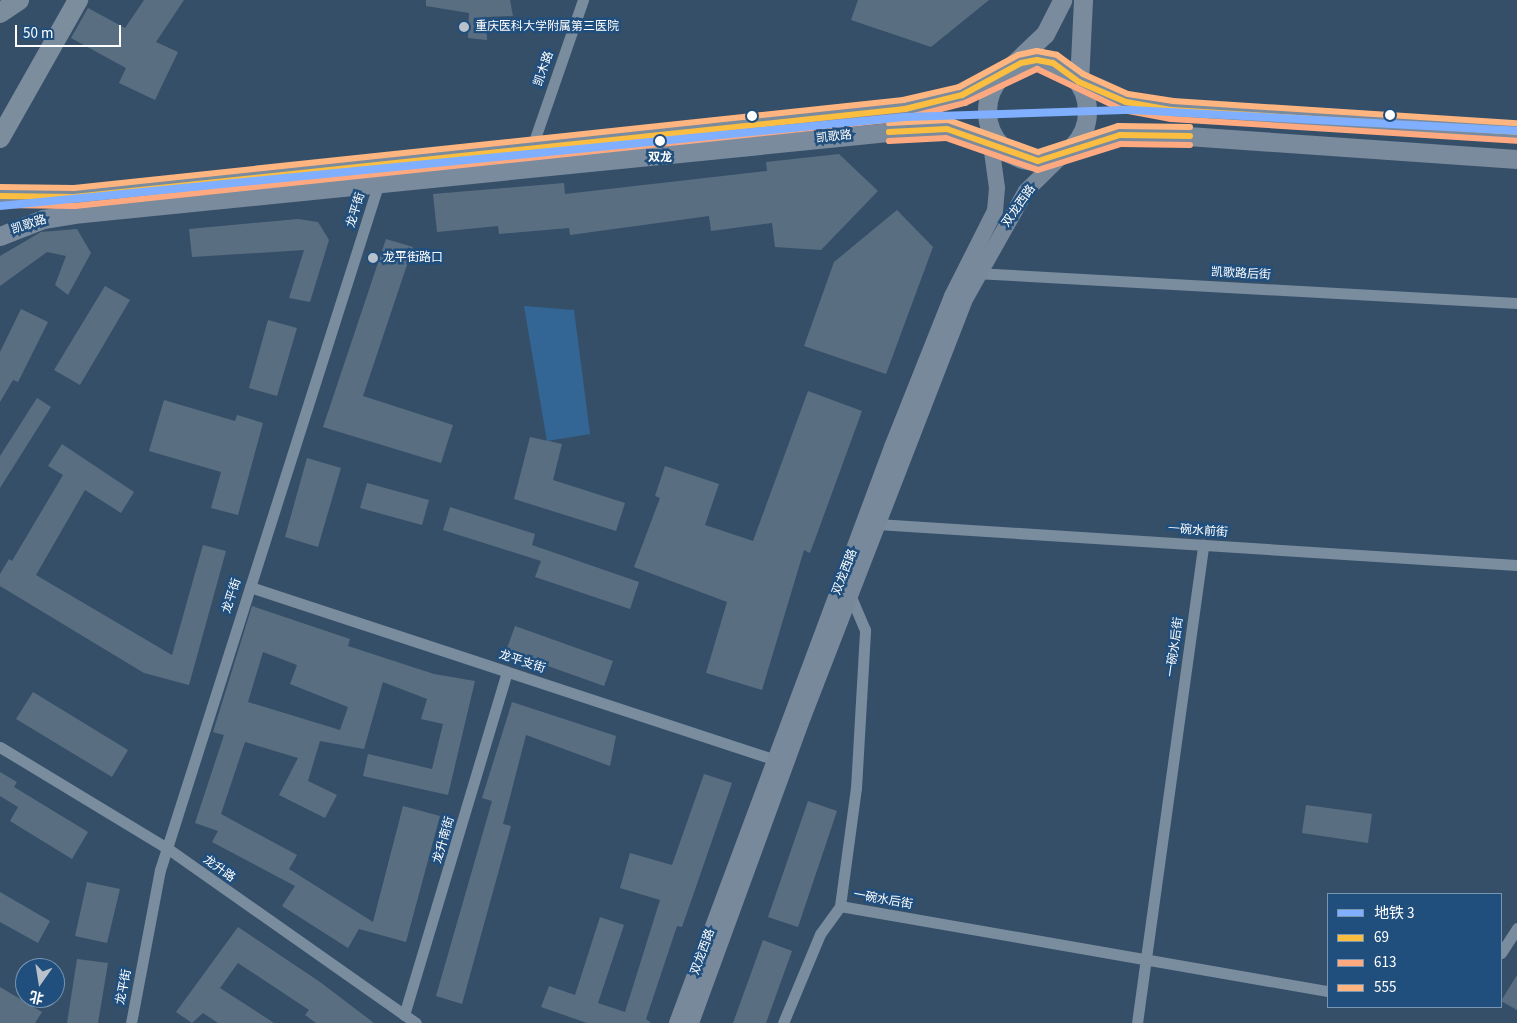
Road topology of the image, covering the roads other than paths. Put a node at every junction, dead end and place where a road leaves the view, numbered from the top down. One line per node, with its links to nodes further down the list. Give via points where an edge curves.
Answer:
1 (19, 0): 7 (highway)
2 (64, 0): 10 (highway)
3 (78, 0): 13 (highway)
4 (583, 0): 15 (street, 凯木路)
5 (1062, 0): 8 (main road, via 1045,34)
6 (1083, 0): 9 (main road)
7 (0, 12)
8 (1007, 70): 9 (main road, via 1021,62 1045,61 1068,70); 11 (main road, via 989,93); 15 (main road, 凯歌路, via 962,95 905,109)
9 (1079, 82): 12 (main road, via 1126,102 1172,110); 16 (main road, via 1088,112 1081,134)
10 (0, 110)
11 (988, 122): 14 (main road, 双龙西路); 17 (main road)
12 (1517, 132)
13 (0, 138)
14 (991, 146): 17 (main road, 凯歌路); 19 (main road, 凯歌路, via 947,129 908,130); 22 (main road, 双龙西路, via 995,211)
15 (532, 147): 20 (main road, 凯歌路, via 74,197)
16 (1066, 152): 17 (main road, via 1038,161); 18 (main road, via 1120,135 1173,135); 22 (main road, 双龙西路, via 1026,191)
17 (1011, 154)
18 (1517, 158)
19 (379, 182): 21 (main road, 凯歌路, via 73,214 43,219); 27 (street, 龙平街)
20 (0, 196)
21 (0, 236)
22 (971, 272): 23 (street, 凯歌路后街); 24 (main road, 双龙西路); 31 (main road, 双龙西路)
23 (1517, 304)
24 (878, 524): 25 (street, 一碗水前街); 28 (main road, 双龙西路)
25 (1203, 545): 26 (street, 一碗水前街); 36 (street, 一碗水后街)
26 (1517, 565)
27 (250, 587): 29 (street, 龙平支街); 32 (street, 龙平街)
28 (850, 594): 31 (main road, 双龙西路); 33 (street, 一碗水后街, via 865,630 856,788)
29 (507, 672): 31 (street, 龙平支街); 38 (street, 龙升南街)
30 (0, 747): 32 (street, 龙升路)
31 (780, 762): 41 (main road, 双龙西路); 42 (main road, 双龙西路)
32 (167, 848): 38 (street, 龙升路); 39 (street, 龙平街)
33 (840, 906): 36 (street, 一碗水后街); 43 (street, via 820,934)
34 (1517, 928): 35 (street)
35 (1502, 951)
36 (1145, 962): 37 (street, 一碗水后街); 44 (street, 一碗水后街)
37 (1327, 992)
38 (404, 1015): 40 (street, 龙升路)
39 (131, 1023)
40 (416, 1023)
41 (677, 1023)
42 (691, 1023)
43 (783, 1023)
44 (1137, 1023)

